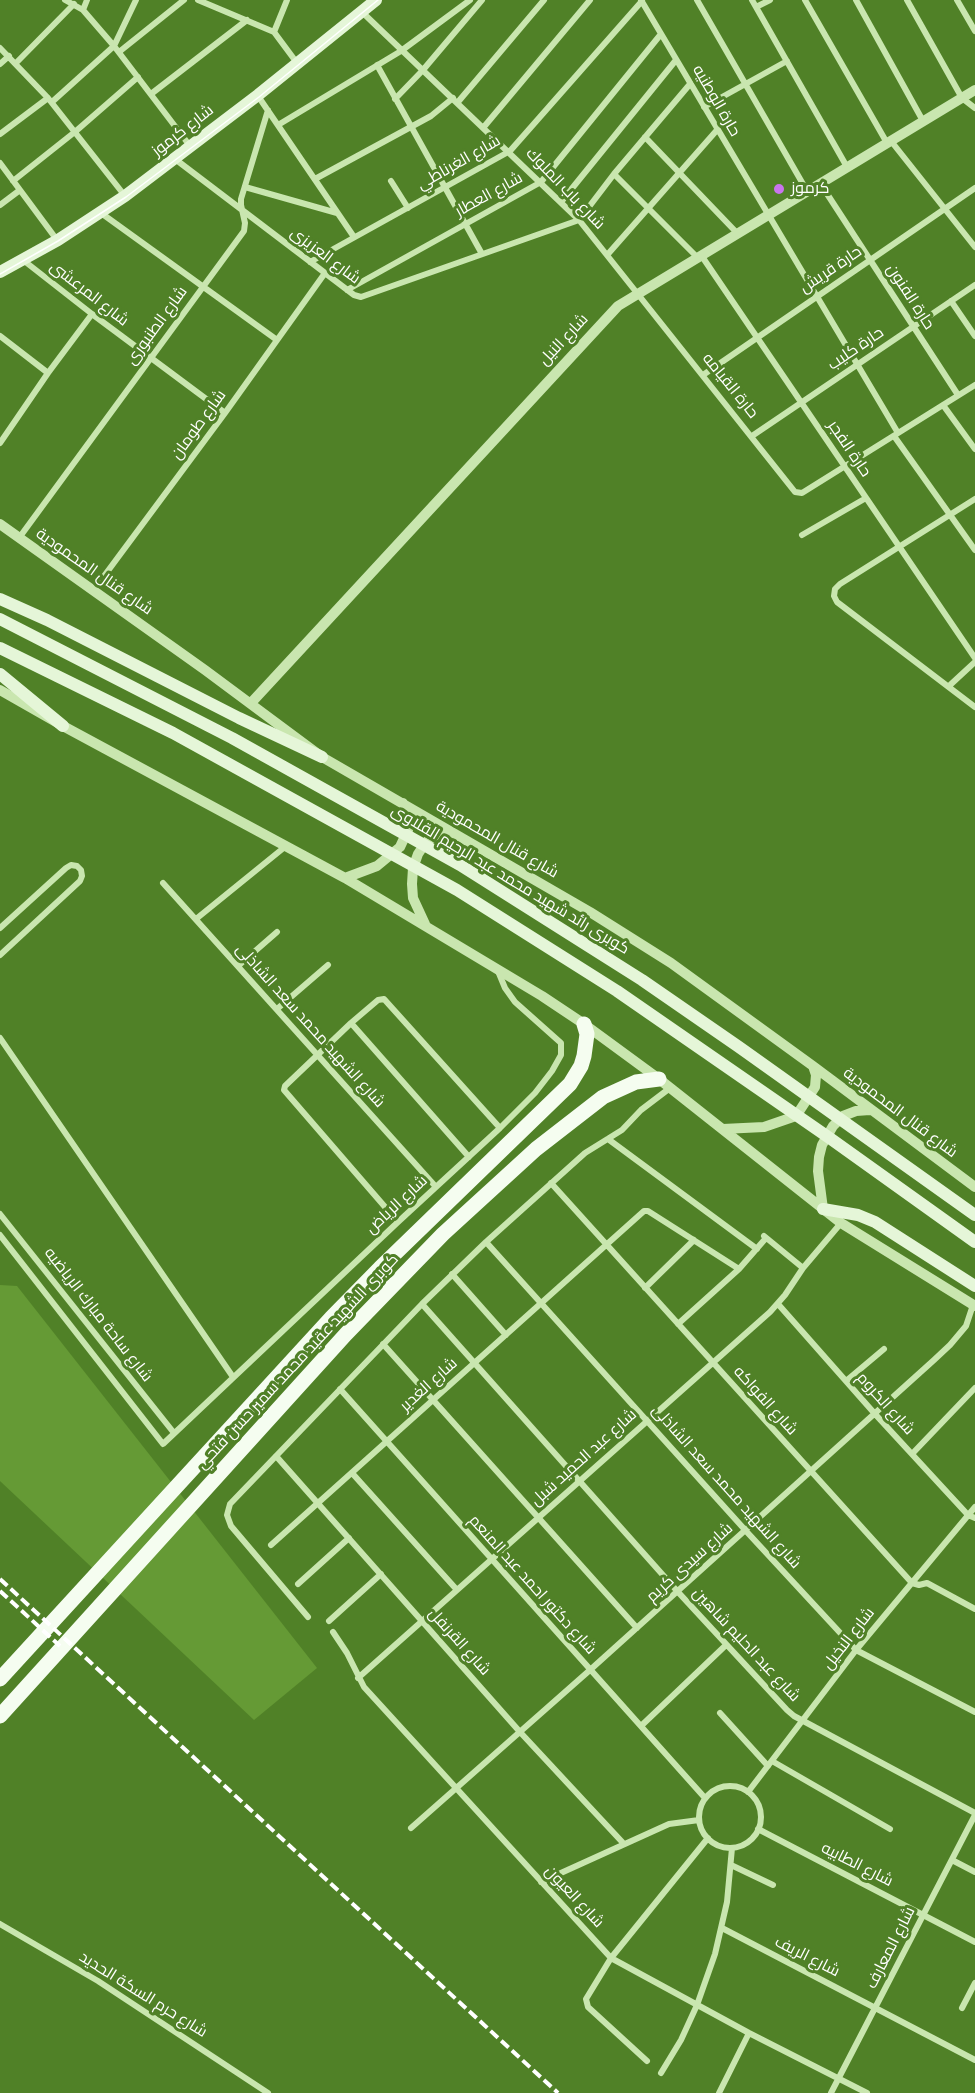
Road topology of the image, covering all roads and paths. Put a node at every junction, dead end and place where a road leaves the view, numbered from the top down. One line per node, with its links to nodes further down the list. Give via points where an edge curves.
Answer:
1 (65, 0): 20 (street)
2 (87, 0): 22 (street)
3 (136, 0): 28 (street)
4 (184, 0): 28 (street)
5 (198, 0): 18 (street)
6 (287, 0): 25 (street)
7 (470, 0): 29 (street)
8 (482, 0): 37 (street)
9 (542, 0): 47 (street)
10 (590, 0): 54 (street)
11 (697, 0): 40 (street)
12 (770, 0): 19 (street)
13 (805, 0): 59 (street)
14 (856, 0): 51 (street)
15 (906, 0): 44 (street)
16 (957, 0): 24 (street)
17 (643, 1): 26 (street, حارة الوطنيه); 61 (street, شارع الغرناطي)
18 (207, 2): 23 (street)
19 (754, 3): 32 (street)
20 (74, 4): 22 (street); 33 (street)
21 (367, 4): 29 (street, شارع باب الملوك); 34 (main road, شارع كرموز)
22 (82, 10): 28 (street)
23 (247, 20): 25 (street); 42 (street)
24 (975, 31)
25 (274, 32): 34 (street)
26 (661, 34): 31 (street, حارة الوطنيه); 70 (street, شارع العطار)
27 (0, 48): 30 (street)
28 (116, 49): 38 (street); 46 (street)
29 (401, 51): 36 (street); 37 (street, شارع باب الملوك)
30 (9, 56): 33 (street); 35 (street)
31 (676, 60): 39 (street, حارة الوطنيه); 78 (street)
32 (786, 61): 40 (street); 64 (street)
33 (16, 63): 46 (street)
34 (297, 63): 43 (main road, شارع كرموز)
35 (0, 64)
36 (377, 65): 45 (street); 52 (street)
37 (423, 70): 45 (street); 47 (street, شارع باب الملوك)
38 (138, 77): 42 (street); 56 (street)
39 (690, 84): 48 (street, حارة الوطنيه); 58 (street)
40 (744, 84): 48 (street); 76 (street)
41 (975, 90): 44 (street, شارع النيل)
42 (151, 94): 60 (street)
43 (258, 95): 50 (street); 60 (main road, شارع كرموز)
44 (962, 98): 49 (street); 51 (street, شارع النيل)
45 (395, 99): 53 (street)
46 (50, 100): 56 (street); 57 (street)
47 (455, 100): 53 (street); 54 (street, شارع باب الملوك)
48 (704, 107): 55 (street, حارة الوطنيه)
49 (975, 108)
50 (268, 110): 52 (street); 72 (street, شارع الطنبورى)
51 (923, 121): 59 (street, شارع النيل)
52 (278, 125): 67 (street)
53 (410, 127): 67 (street); 73 (street)
54 (483, 128): 61 (street, شارع باب الملوك)
55 (717, 130): 65 (street); 86 (street, حارة الوطنيه)
56 (75, 131): 68 (street); 77 (street)
57 (0, 134)
58 (645, 137): 65 (street); 66 (street)
59 (889, 142): 64 (street, شارع النيل); 82 (street)
60 (190, 146): 62 (main road, شارع كرموز)
61 (510, 151): 70 (street, شارع باب الملوك); 73 (street, شارع الغرناطي)
62 (175, 159): 77 (main road, شارع كرموز); 83 (street, شارع العزيزى)
63 (0, 163): 68 (street)
64 (847, 167): 71 (street, شارع النيل)
65 (679, 173): 81 (street); 89 (street)
66 (614, 174): 81 (street, حارة الفجر); 87 (street)
67 (315, 179): 85 (street)
68 (13, 181): 75 (street)
69 (391, 181): 80 (street)
70 (541, 182): 78 (street, شارع باب الملوك); 88 (street, شارع العطار)
71 (820, 183): 76 (street, شارع النيل); 97 (street, حارة الفنون)
72 (245, 187): 83 (street, شارع الطنبورى); 85 (street)
73 (445, 188): 80 (street, شارع الغرناطي); 88 (street)
74 (975, 188): 82 (street, حارة قريش)
75 (20, 190): 79 (street); 91 (street)
76 (807, 191): 86 (street, شارع النيل)
77 (125, 196): 84 (main road, شارع كرموز)
78 (561, 202): 87 (street, شارع باب الملوك)
79 (0, 205)
80 (408, 208): 90 (street, شارع الغرناطي)
81 (648, 208): 94 (street); 95 (street, حارة الفجر)
82 (946, 208): 92 (street); 97 (street, حارة قريش)
83 (242, 211): 98 (street, شارع العزيزى); 102 (street, شارع الطنبورى, via 244,231)
84 (101, 213): 91 (main road, شارع كرموز); 102 (street)
85 (338, 213): 90 (street)
86 (767, 215): 89 (street, شارع النيل); 105 (street, حارة الوطنيه)
87 (579, 220): 93 (street, شارع العزيزى); 94 (street, شارع باب الملوك)
88 (465, 224): 93 (street); 103 (street, شارع العطار)
89 (736, 233): 95 (street, شارع النيل)
90 (354, 237): 98 (street, شارع الغرناطي)
91 (58, 240): 96 (main road, شارع كرموز)
92 (975, 247)
93 (482, 254): 103 (street, شارع العزيزى, via 361,297)
94 (608, 254): 104 (street, شارع باب الملوك)
95 (699, 256): 104 (street, شارع النيل); 111 (street, حارة الفجر)
96 (23, 260): 99 (main road, شارع كرموز); 107 (street, شارع المرعشى)
97 (870, 260): 105 (street, حارة قريش); 108 (street, حارة الفنون)
98 (310, 262): 100 (street, شارع العزيزى)
99 (0, 272)
100 (325, 273): 103 (street, شارع العزيزى); 112 (street, شارع طومان)
101 (975, 285): 106 (street, حارة كليب)
102 (202, 287): 112 (street); 113 (street, شارع الطنبورى)
103 (347, 290)
104 (638, 293): 116 (street, حارة القيامه); 143 (street, شارع النيل, via 608,315)
105 (816, 297): 111 (street, حارة قريش); 114 (street, حارة الوطنيه)
106 (951, 301): 108 (street, حارة كليب); 110 (street)
107 (92, 314): 113 (street, شارع المرعشى); 115 (street)
108 (913, 327): 114 (street, حارة كليب); 118 (street, حارة الفنون)
109 (0, 336): 115 (street)
110 (975, 336)
111 (757, 338): 116 (street, حارة قريش); 119 (street, حارة الفجر)
112 (277, 340): 121 (street, شارع طومان)
113 (151, 358): 121 (street, شارع المرعشى); 132 (street, شارع الطنبورى)
114 (857, 365): 119 (street, حارة كليب); 122 (street, حارة الوطنيه)
115 (48, 373): 124 (street)
116 (703, 375): 123 (street, حارة القيامه)
117 (975, 385): 118 (street)
118 (958, 395): 120 (street)
119 (801, 402): 123 (street, حارة كليب); 126 (street, حارة الفجر)
120 (943, 405): 122 (street); 125 (street)
121 (225, 413): 135 (street, شارع طومان)
122 (896, 434): 126 (street); 129 (street, حارة الوطنيه)
123 (752, 436): 126 (street, حارة القيامه, via 795,492 802,493)
124 (0, 443)
125 (975, 449)
126 (844, 466): 127 (street, حارة الفجر)
127 (866, 498): 131 (street); 133 (street, حارة الفجر)
128 (975, 499): 129 (street)
129 (950, 515): 133 (street); 134 (street, حارة الوطنيه)
130 (0, 524): 132 (street, شارع قنال المحمودية)
131 (802, 535)
132 (19, 538): 135 (street, شارع قنال المحمودية)
133 (899, 547): 139 (street, حارة الفجر); 141 (street, via 840,584 834,596)
134 (975, 550)
135 (93, 591): 143 (street, شارع قنال المحمودية)
136 (0, 599): 146 (main road)
137 (0, 619): 177 (main road, كوبرى رائد شهيد محمد عبد الرحيم القلاوى, via 323,788 460,865 632,974)
138 (0, 648): 183 (main road, via 133,712 446,884 732,1069)
139 (975, 660): 141 (street)
140 (0, 674): 145 (main road)
141 (949, 686): 144 (street)
142 (0, 690): 145 (street)
143 (251, 703): 146 (street, شارع قنال المحمودية)
144 (975, 707)
145 (63, 726): 149 (street)
146 (322, 757): 147 (street, شارع قنال المحمودية)
147 (403, 803): 148 (street, شارع قنال المحمودية); 150 (street, via 409,819 400,846 377,866)
148 (448, 830): 153 (street, via 426,842 413,868 413,898); 165 (street, شارع قنال المحمودية, via 670,963)
149 (286, 846): 150 (street); 152 (street)
150 (345, 878): 153 (street)
151 (163, 883): 152 (street, شارع الشهيد محمد سعد الشاذلى)
152 (196, 919): 158 (street, شارع الشهيد محمد سعد الشاذلى)
153 (426, 926): 159 (street)
154 (0, 928): 156 (street, via 66,868 71,865 81,870 80,881)
155 (277, 932): 158 (street)
156 (0, 955)
157 (328, 964): 160 (street)
158 (238, 966): 160 (street, شارع الشهيد محمد سعد الشاذلى)
159 (497, 970): 162 (street); 168 (street, شارع الرياض, via 515,1002 558,1039 562,1051 544,1083)
160 (277, 1009): 164 (street, شارع الشهيد محمد سعد الشاذلى)
161 (351, 1023): 164 (street); 168 (street, via 384,999); 171 (street)
162 (585, 1024): 166 (street); 239 (main road, كوبرى الشهيد عقيد محمد سمير حسن فتحي, via 586,1045 576,1076 563,1092 380,1268 289,1362)
163 (0, 1038): 201 (street)
164 (318, 1054): 173 (street, شارع الشهيد محمد سعد الشاذلى); 178 (street, via 285,1086 285,1092)
165 (813, 1066): 167 (street, شارع قنال المحمودية); 169 (street, via 815,1087 793,1117 764,1127)
166 (664, 1084): 169 (street); 170 (street); 242 (main road, كوبرى الشهيد عقيد محمد سمير حسن فتحي, via 636,1082 614,1090 536,1149 443,1234 346,1334)
167 (871, 1110): 174 (street, شارع قنال المحمودية); 175 (street, via 843,1116 822,1145 818,1171)
168 (500, 1128): 171 (street, شارع الرياض)
169 (723, 1129): 175 (street)
170 (608, 1139): 172 (street); 185 (street)
171 (469, 1157): 173 (street, شارع الرياض)
172 (551, 1183): 182 (street); 184 (street, شارع الفواكه)
173 (436, 1187): 178 (street, شارع الرياض)
174 (975, 1187)
175 (823, 1209): 179 (street); 189 (main road, via 875,1222)
176 (0, 1214): 208 (street, شارع ساحة مبارك الرياضيه)
177 (975, 1215)
178 (398, 1222): 201 (street, شارع الرياض)
179 (841, 1222): 186 (street, شارع عبد الحميد شبل); 194 (street)
180 (0, 1235): 210 (street, شارع ساحة مبارك الرياضيه)
181 (694, 1240): 184 (street, شارع الغدير, via 647,1210); 187 (street); 190 (street)
182 (486, 1242): 188 (street); 191 (street, شارع الشهيد محمد سعد الشاذلى)
183 (975, 1242)
184 (606, 1245): 190 (street, شارع الفواكه); 191 (street, شارع الغدير)
185 (757, 1249): 186 (street, via 765,1237); 187 (street)
186 (804, 1268): 193 (street, شارع عبد الحميد شبل)
187 (739, 1269): 195 (street)
188 (452, 1274): 192 (street); 196 (street)
189 (975, 1286)
190 (645, 1288): 195 (street, شارع الفواكه)
191 (542, 1303): 196 (street, شارع الغدير); 207 (street, شارع الشهيد محمد سعد الشاذلى)
192 (422, 1304): 197 (street); 199 (street, شارع عبد الحليم شاهين)
193 (778, 1304): 200 (street, شارع عبد الحميد شبل); 202 (street, شارع الكروم)
194 (974, 1306): 206 (street, شارع سيدى كريم, via 966,1326 950,1345)
195 (678, 1324): 200 (street, شارع الفواكه)
196 (506, 1335): 199 (street, شارع الغدير)
197 (382, 1344): 204 (street); 205 (street)
198 (884, 1349): 202 (street)
199 (474, 1363): 205 (street, شارع الغدير); 215 (street, شارع عبد الحليم شاهين)
200 (712, 1363): 207 (street, شارع عبد الحميد شبل); 213 (street, شارع الفواكه)
201 (233, 1377): 208 (street, شارع الرياض)
202 (846, 1381): 206 (street, شارع الكروم)
203 (975, 1388): 211 (street)
204 (340, 1389): 209 (street, شارع دكتور احمد عبد المنعم); 212 (street)
205 (433, 1401): 209 (street, شارع الغدير); 219 (street)
206 (875, 1414): 211 (street, شارع الكروم); 213 (street, شارع سيدى كريم)
207 (647, 1420): 215 (street, شارع عبد الحميد شبل); 220 (street, شارع الشهيد محمد سعد الشاذلى)
208 (174, 1433): 210 (street, شارع الرياض)
209 (387, 1442): 214 (street, شارع الغدير); 223 (street, شارع دكتور احمد عبد المنعم)
210 (163, 1444)
211 (912, 1454): 218 (street, شارع الكروم)
212 (276, 1456): 216 (street, شارع القرنفل); 230 (street, via 230,1504 227,1515 231,1526)
213 (812, 1472): 220 (street, شارع سيدى كريم); 225 (street, شارع الفواكه)
214 (352, 1473): 216 (street, شارع الغدير); 227 (street)
215 (580, 1481): 219 (street, شارع عبد الحميد شبل); 228 (street, شارع عبد الحليم شاهين)
216 (318, 1503): 221 (street, شارع القرنفل); 222 (street, شارع الغدير)
217 (975, 1507): 218 (street, شارع النخيل)
218 (972, 1516): 225 (street, شارع النخيل)
219 (538, 1518): 223 (street, شارع عبد الحميد شبل); 233 (street)
220 (746, 1531): 228 (street, شارع سيدى كريم); 236 (street, شارع الشهيد محمد سعد الشاذلى)
221 (349, 1538): 224 (street, شارع القرنفل); 226 (street)
222 (271, 1545)
223 (492, 1559): 227 (street, شارع عبد الحميد شبل); 237 (street, شارع دكتور احمد عبد المنعم)
224 (381, 1574): 231 (street); 232 (street, شارع القرنفل)
225 (912, 1583): 229 (street, via 927,1583); 236 (street, شارع النخيل)
226 (298, 1584)
227 (457, 1590): 232 (street, شارع عبد الحميد شبل)
228 (678, 1592): 233 (street, شارع سيدى كريم); 235 (street, شارع عبد الحليم شاهين)
229 (975, 1610)
230 (308, 1617)
231 (329, 1621)
232 (422, 1621): 238 (street, شارع عبد الحميد شبل); 245 (street, شارع القرنفل)
233 (637, 1628): 237 (street, شارع سيدى كريم)
234 (333, 1632): 238 (street, شارع العيون)
235 (726, 1645): 243 (street, شارع عبد الحليم شاهين, via 787,1710); 244 (street)
236 (856, 1650): 240 (street, شارع الشهيد محمد سعد الشاذلى); 243 (street, شارع النخيل)
237 (590, 1671): 244 (street, شارع دكتور احمد عبد المنعم); 245 (street, شارع سيدى كريم)
238 (358, 1678): 247 (street, شارع العيون)
239 (0, 1679)
240 (975, 1712)
241 (720, 1713): 246 (street)
242 (0, 1716)
243 (803, 1721): 246 (street, شارع النخيل); 250 (street, شارع عبد الحليم شاهين)
244 (641, 1726): 249 (street, شارع دكتور احمد عبد المنعم)
245 (520, 1732): 247 (street, شارع سيدى كريم); 256 (street, شارع القرنفل)
246 (770, 1764): 248 (street, شارع النخيل); 254 (street)
247 (456, 1789): 252 (street, شارع سيدى كريم); 261 (street, شارع العيون)
248 (748, 1792): 249 (street, via 725,1786); 253 (street, via 761,1813)
249 (705, 1798): 251 (street)
250 (975, 1814): 258 (street, شارع المعارف)
251 (699, 1820): 255 (street); 256 (street, via 669,1824)
252 (411, 1828)
253 (758, 1829): 257 (street, via 748,1842); 263 (street, شارع الطابيه)
254 (890, 1829)
255 (708, 1839): 257 (street); 267 (street)
256 (624, 1844): 261 (street)
257 (732, 1848): 259 (street)
258 (952, 1860): 260 (street); 263 (street, شارع المعارف)
259 (731, 1865): 262 (street); 265 (street)
260 (975, 1872)
261 (541, 1882): 267 (street, شارع العيون)
262 (773, 1885)
263 (923, 1915): 266 (street, شارع الطابيه); 270 (street, شارع المعارف)
264 (0, 1924): 277 (street, شارع حرم السكة الحديد, via 98,1981)
265 (722, 1928): 269 (street); 270 (street, شارع الريف)
266 (975, 1942)
267 (611, 1958): 269 (street, شارع العيون); 274 (street, via 586,1999 588,2007)
268 (975, 1983): 271 (street)
269 (698, 2005): 272 (street, شارع العيون); 275 (street)
270 (875, 2008): 273 (street, شارع الريف); 276 (street, شارع المعارف)
271 (962, 2008)
272 (749, 2033): 276 (street, شارع العيون); 278 (street)
273 (975, 2060)
274 (647, 2061)
275 (662, 2073)
276 (839, 2078): 279 (street, شارع المعارف); 280 (street, شارع العيون)
277 (268, 2093)
278 (719, 2093)
279 (831, 2093)
280 (867, 2093)

